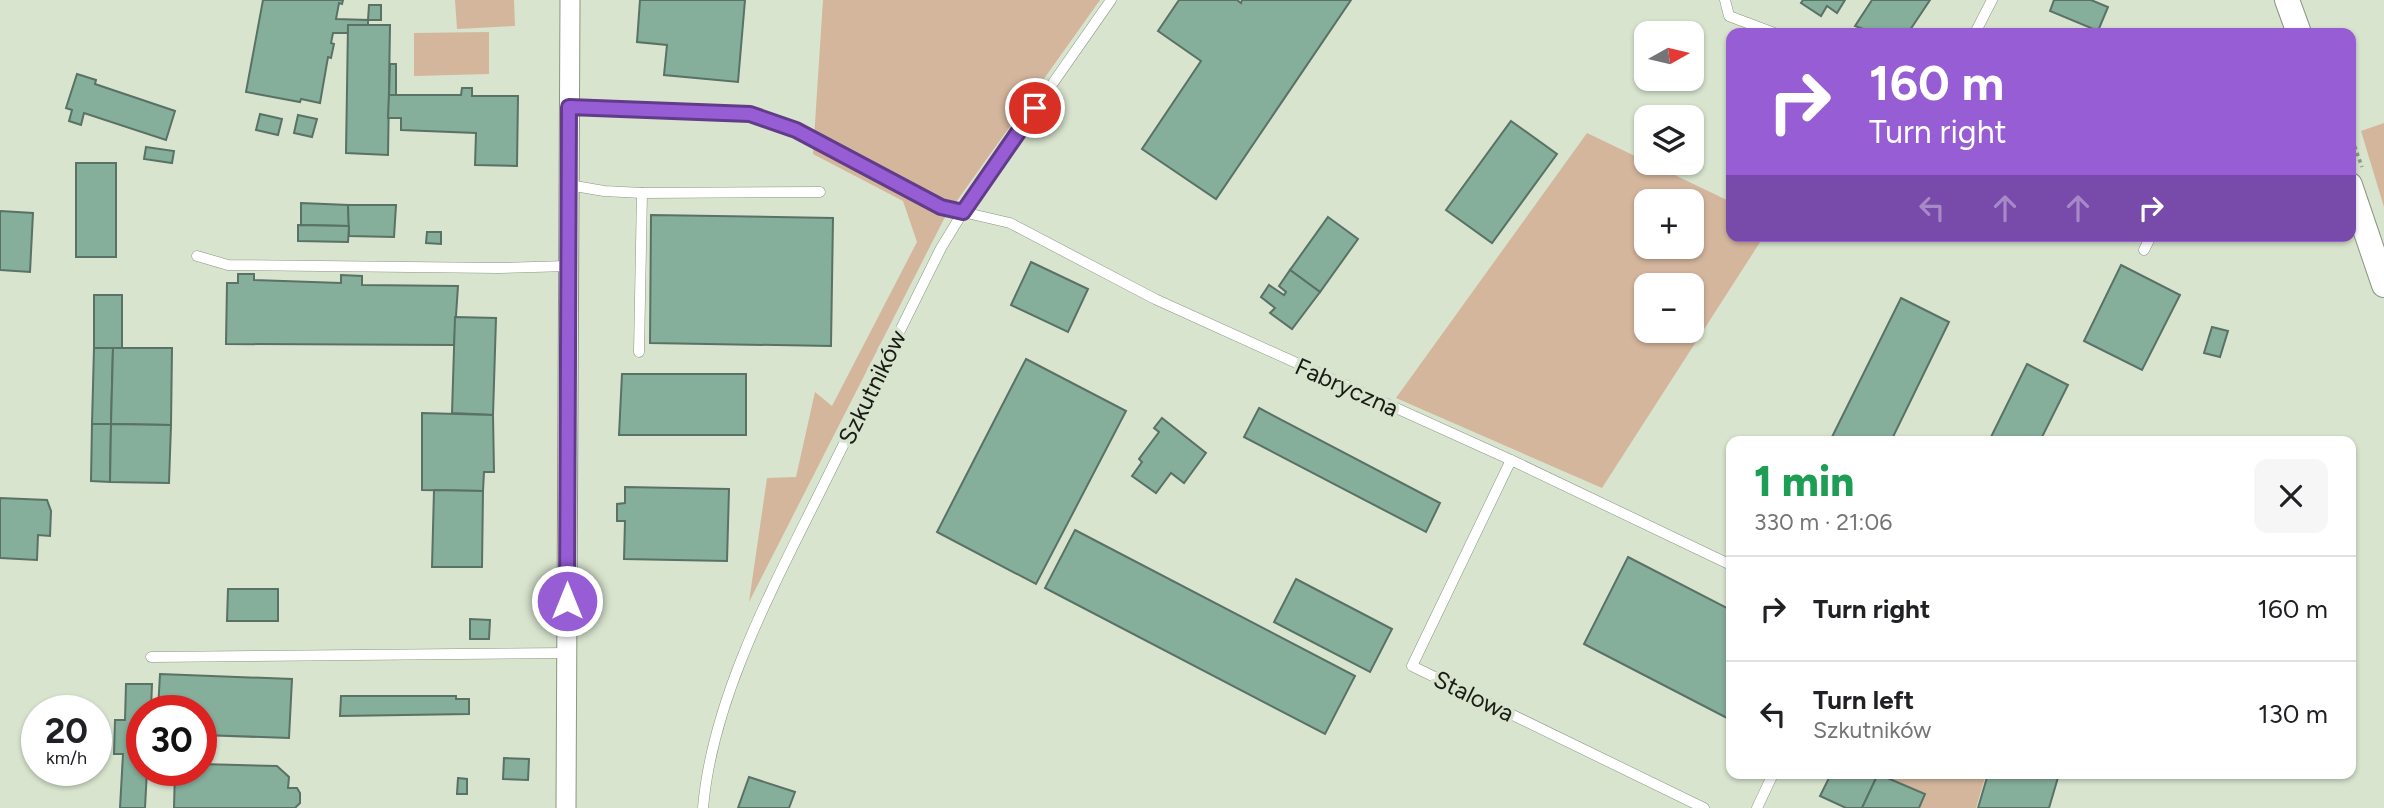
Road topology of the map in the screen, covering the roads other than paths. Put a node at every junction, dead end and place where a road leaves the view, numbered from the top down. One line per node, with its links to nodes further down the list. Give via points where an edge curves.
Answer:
1 (570, 0): 9 (street)
2 (1111, 0): 14 (lane, Szkutników)
3 (1725, 0): 6 (lane, via 1729,16)
4 (1992, 0): 7 (lane)
5 (2287, 0): 8 (street)
6 (1761, 28)
7 (1978, 28)
8 (2297, 28)
9 (569, 107): 10 (street); 14 (lane, Fabryczna, via 750,114 796,130 941,207)
10 (569, 185): 12 (lane); 18 (street)
11 (821, 192): 12 (lane)
12 (642, 193): 20 (lane)
13 (2356, 203): 19 (street)
14 (963, 212): 21 (lane, Fabryczna, via 1010,223 1155,299); 27 (lane, Szkutników, via 772,589 728,697 713,747)
15 (2148, 242): 16 (lane)
16 (2144, 250)
17 (197, 256): 18 (lane, via 228,265)
18 (568, 266): 23 (street)
19 (2384, 285)
20 (639, 352)
21 (1511, 460): 22 (lane, Fabryczna); 28 (lane, Stalowa, via 1412,666)
22 (1726, 563)
23 (567, 653): 24 (lane); 26 (street)
24 (151, 657)
25 (1771, 779): 29 (lane)
26 (566, 808)
27 (703, 808)
28 (1704, 808)
29 (1757, 808)

